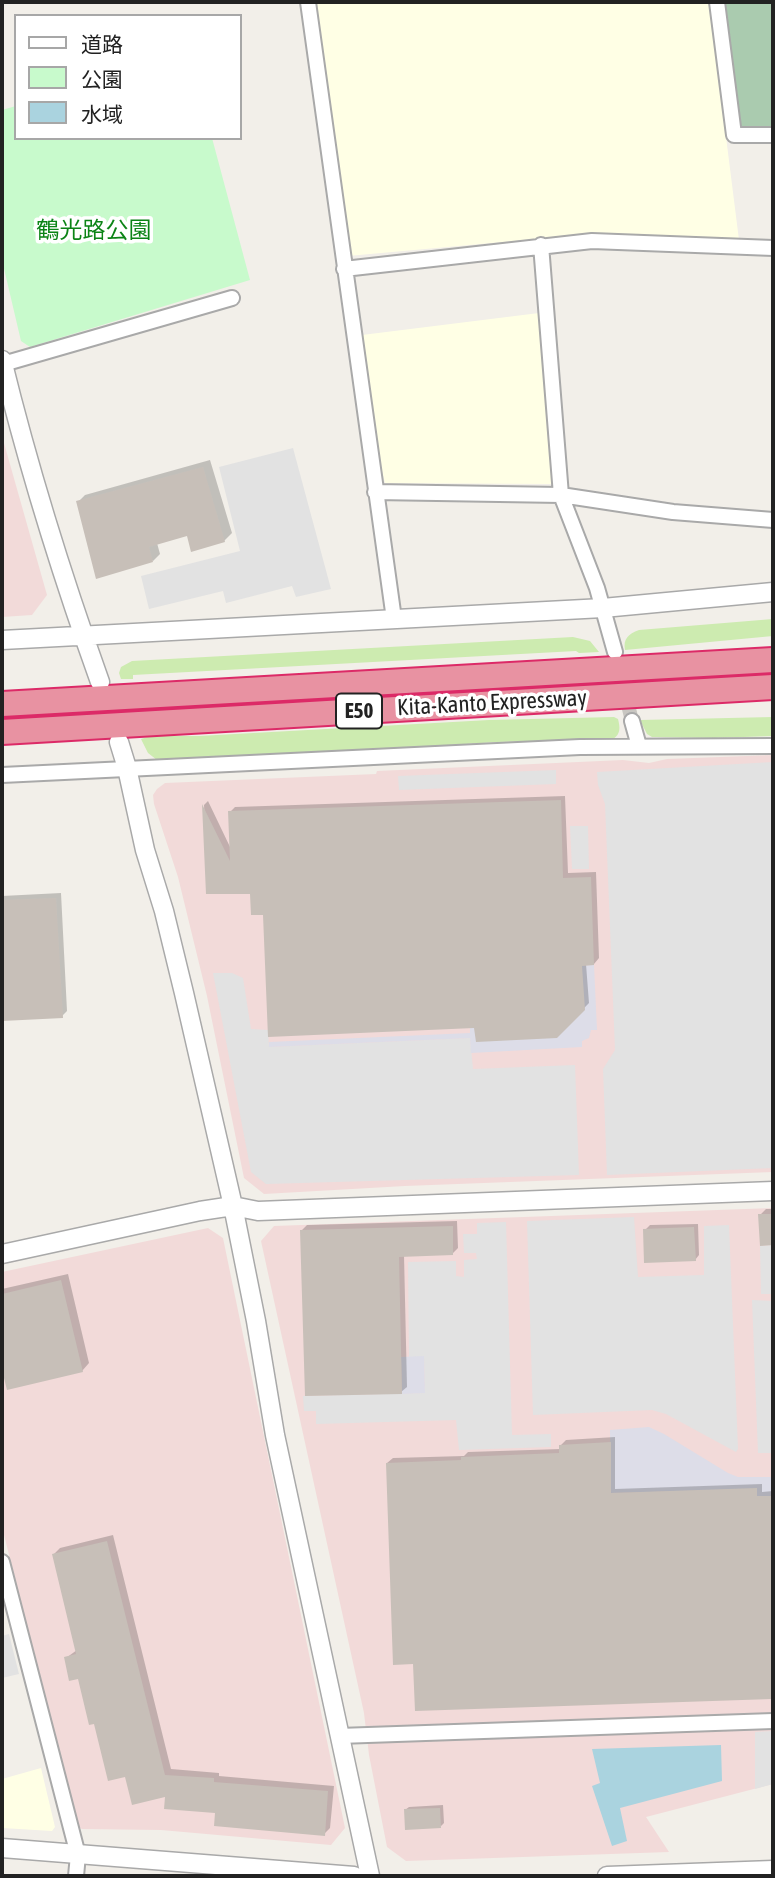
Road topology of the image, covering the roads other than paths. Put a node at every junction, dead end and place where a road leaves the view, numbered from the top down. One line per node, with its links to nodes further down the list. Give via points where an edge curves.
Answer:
1 (307, 2): 6 (street)
2 (717, 2): 3 (street, via 734,135)
3 (773, 135)
4 (541, 245): 5 (street, via 593,242); 6 (street); 10 (street)
5 (773, 248)
6 (344, 269): 9 (street)
7 (232, 298): 8 (street)
8 (2, 363): 15 (street)
9 (375, 492): 10 (street); 14 (street)
10 (561, 495): 11 (street, via 673,512); 13 (street)
11 (773, 520)
12 (773, 592): 13 (street)
13 (603, 608): 14 (street); 17 (street)
14 (394, 619): 15 (street)
15 (83, 637): 16 (street); 19 (street)
16 (2, 640)
17 (615, 652)
18 (773, 657): 21 (highway, Kita-Kanto Expressway / E50)
19 (100, 682)
20 (773, 689): 23 (highway, Kita-Kanto Expressway / E50)
21 (2, 704)
22 (632, 720): 25 (street)
23 (2, 732)
24 (119, 742): 27 (street)
25 (639, 746): 26 (street); 27 (street)
26 (773, 747)
27 (127, 768): 28 (street); 30 (street)
28 (2, 775)
29 (773, 1191): 30 (street, via 258,1211)
30 (233, 1206): 31 (street); 34 (street, via 275,1434)
31 (2, 1254)
32 (2, 1562): 36 (street)
33 (773, 1721): 34 (street)
34 (339, 1736): 41 (street)
35 (2, 1848): 36 (street)
36 (78, 1856): 39 (street); 40 (street)
37 (773, 1870): 38 (street)
38 (690, 1875): 42 (street)
39 (76, 1876)
40 (354, 1876)
41 (370, 1876)
42 (607, 1876)

